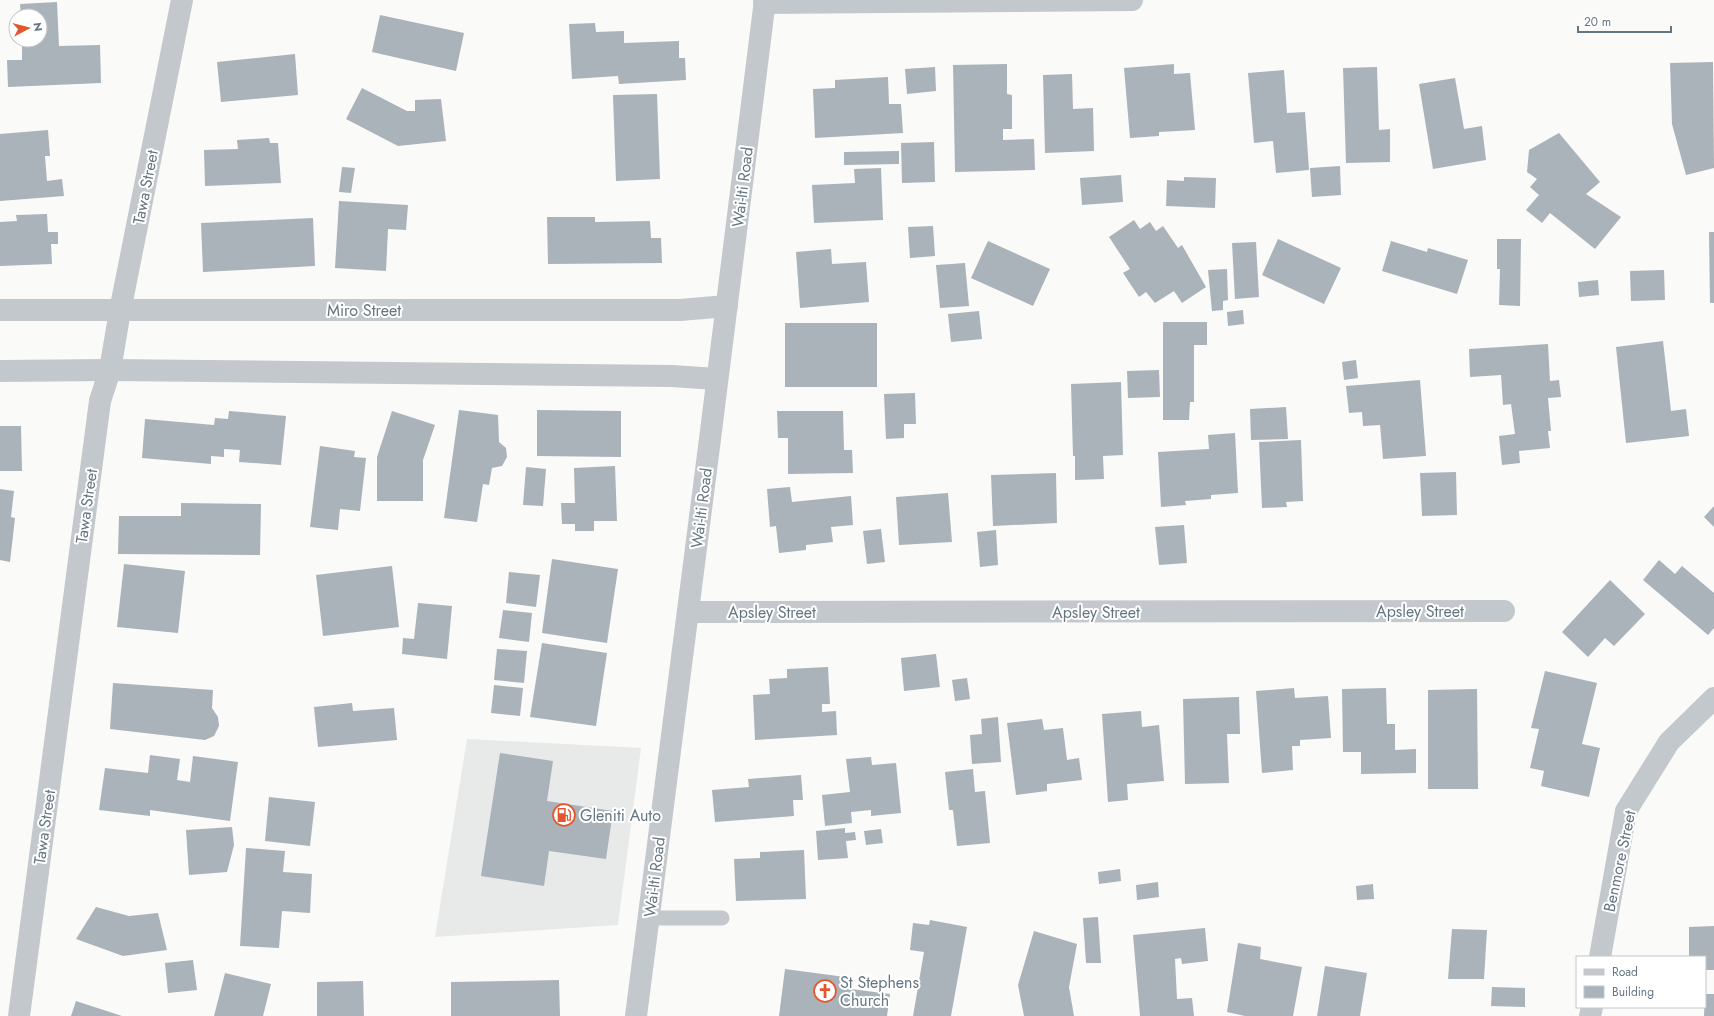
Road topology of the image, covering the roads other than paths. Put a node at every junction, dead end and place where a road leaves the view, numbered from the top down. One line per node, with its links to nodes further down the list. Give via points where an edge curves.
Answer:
1 (182, 0): 7 (street, Tawa Street)
2 (1119, 0): 3 (street); 4 (street)
3 (1132, 0)
4 (764, 1): 5 (street, Wai-Iti Road)
5 (727, 306): 7 (street, Miro Street, via 680,310); 10 (street, Wai-Iti Road)
6 (0, 310): 7 (street, Miro Street)
7 (120, 311): 8 (street, Tawa Street)
8 (110, 370): 9 (street); 10 (street, via 672,376); 17 (street, Tawa Street, via 100,402)
9 (0, 372)
10 (716, 379): 12 (street, Wai-Iti Road)
11 (1504, 611): 12 (street, Apsley Street)
12 (689, 612): 14 (street, Wai-Iti Road)
13 (1714, 698): 16 (street, Benmore Street, via 1669,742 1626,811)
14 (649, 918): 15 (lane); 18 (street, Wai-Iti Road)
15 (722, 918)
16 (1600, 956)
17 (19, 1016)
18 (636, 1016)

